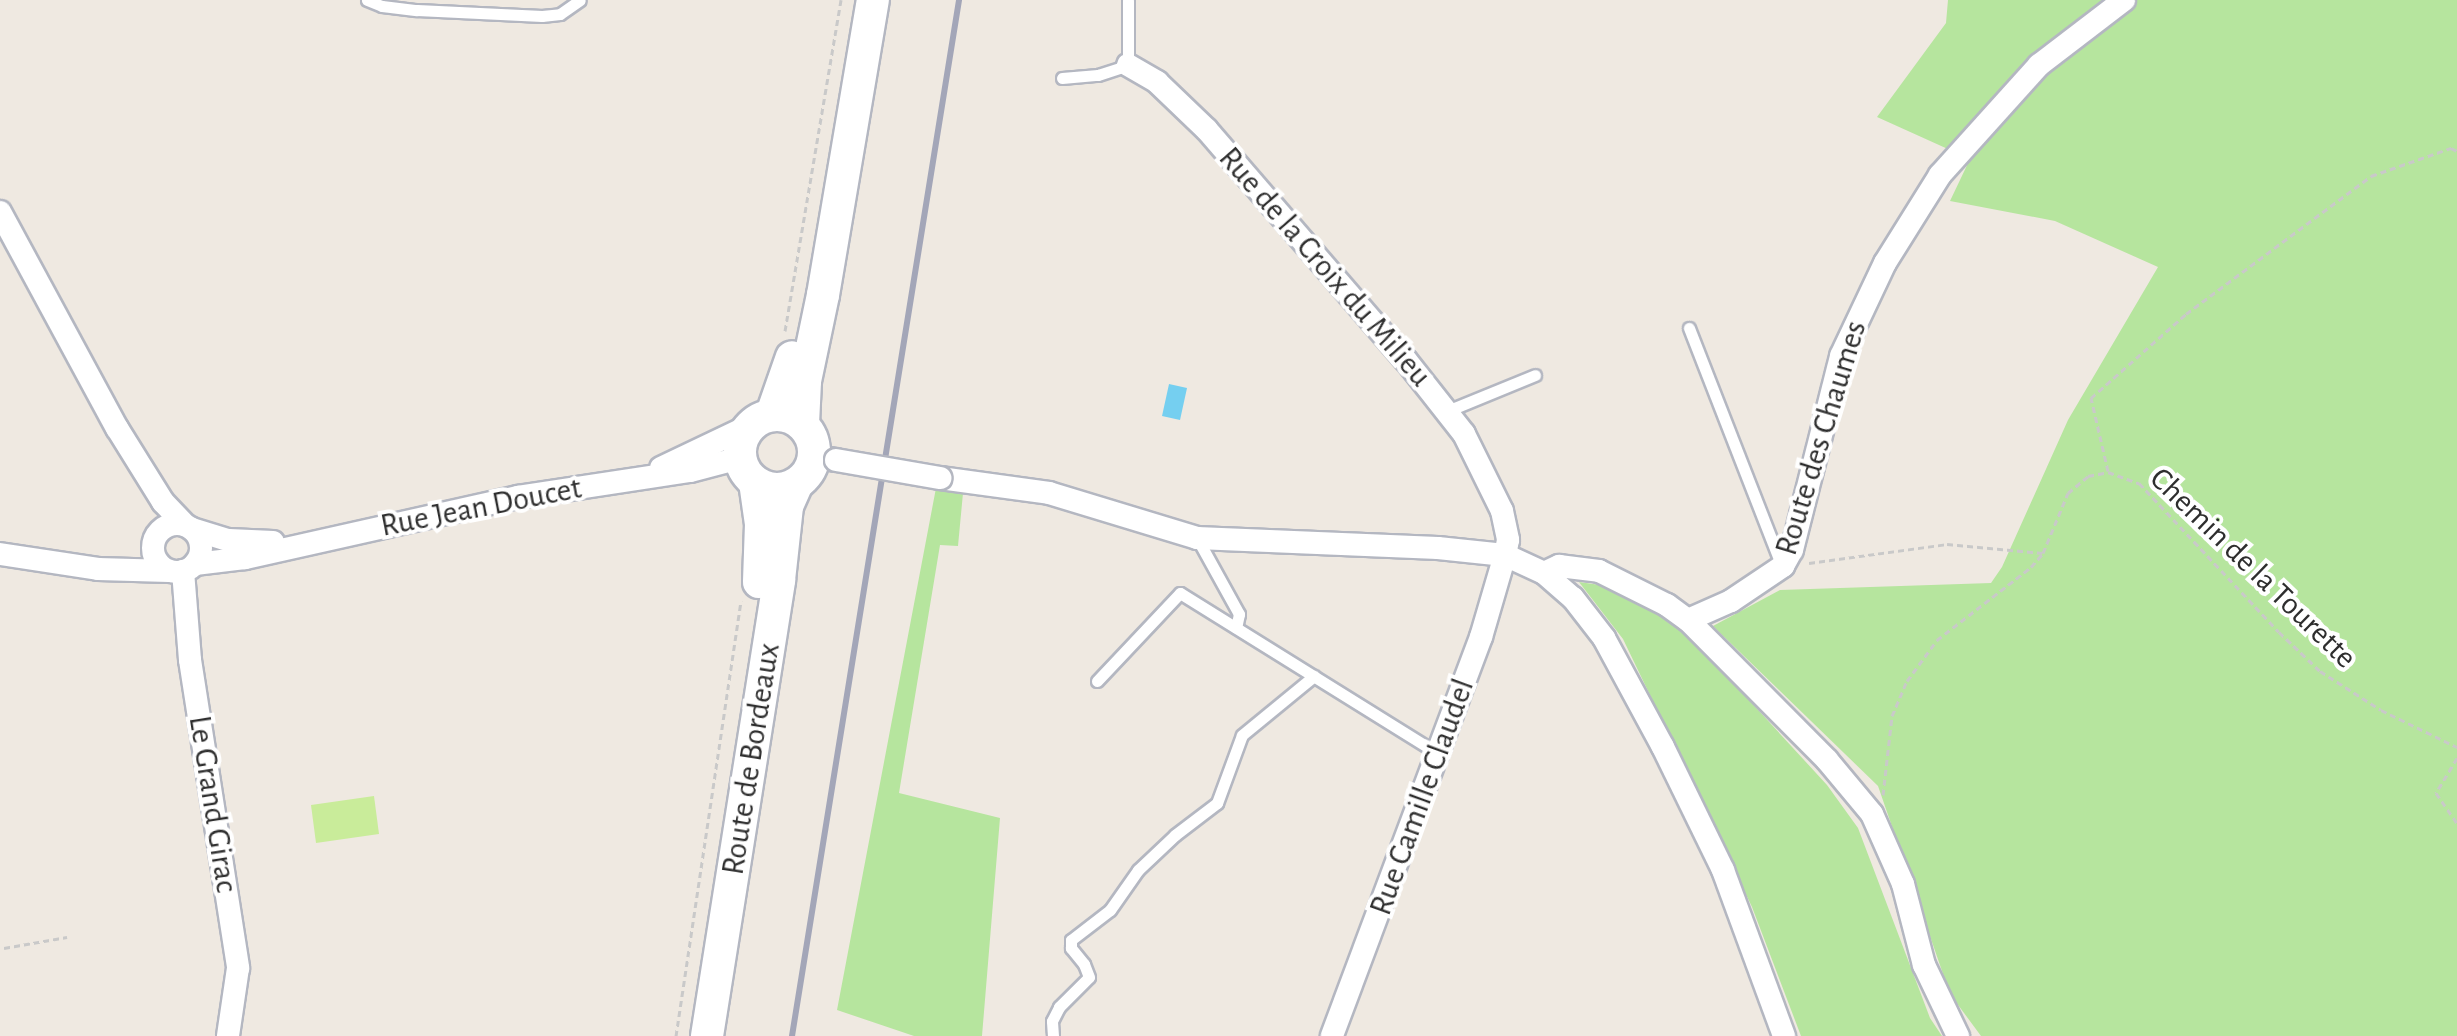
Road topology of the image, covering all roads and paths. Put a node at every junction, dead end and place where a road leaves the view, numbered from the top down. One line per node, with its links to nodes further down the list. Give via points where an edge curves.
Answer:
1 (367, 0): 2 (lane, via 417,10 542,16 560,14)
2 (580, 0)
3 (841, 0): 13 (path)
4 (855, 0): 16 (main road, via 796,343)
5 (873, 0): 17 (main road, via 805,381)
6 (1128, 0): 8 (lane)
7 (2124, 0): 31 (street, Route des Chaumes, via 2029,76 1940,175 1885,263 1841,356 1792,550)
8 (1128, 65): 9 (lane, via 1098,75); 15 (street, Rue de la Croix du Milieu, via 1157,82 1207,130)
9 (1062, 78)
10 (2457, 151): 21 (path, via 2451,148 2371,176 2186,314 2091,398)
11 (0, 212): 18 (street)
12 (1689, 328): 31 (lane)
13 (782, 344)
14 (1535, 375): 15 (lane)
15 (1447, 411): 30 (street, Rue de la Croix du Milieu, via 1502,511 1508,540)
16 (761, 420): 17 (main road, via 794,417); 20 (main road, via 741,443); 22 (street, Rue Jean Doucet)
17 (803, 424): 19 (main road)
18 (117, 428): 24 (street, via 163,502); 27 (street)
19 (826, 458): 23 (main road); 25 (street, bridge, via 1049,493)
20 (748, 472): 22 (street, Rue Jean Doucet, via 732,460); 23 (main road, via 775,489); 49 (main road, Route de Bordeaux, via 761,524 753,635)
21 (2108, 472): 28 (path, Chemin de la Tourette, via 2088,476 2068,493); 40 (path, Chemin de la Tourette, via 2139,483 2320,671 2381,710)
22 (647, 475): 26 (street, Rue Jean Doucet)
23 (797, 484): 50 (main road, Route de Bordeaux, via 787,506)
24 (188, 527): 26 (street, Rue Jean Doucet, via 229,540); 27 (street, via 170,524); 33 (street, via 201,550)
25 (1197, 538): 30 (street); 37 (lane, via 1239,614)
26 (315, 540): 33 (street, Rue Jean Doucet)
27 (155, 541): 32 (street); 33 (street, via 157,562)
28 (2043, 553): 31 (path, via 1947,544); 43 (path, Chemin de la Tourette, via 1937,640 1907,681 1892,716 1884,794)
29 (0, 554): 32 (street, Rue Jean Doucet, via 98,569)
30 (1505, 555): 34 (street); 41 (street, Rue Camille Claudel)
31 (1783, 566): 36 (street, Route des Chaumes, via 1731,601)
32 (120, 567): 33 (street, Rue Jean Doucet)
33 (182, 568): 47 (street, Le Grand Girac, via 190,660 238,968)
34 (1544, 573): 36 (street, via 1559,566 1599,571); 53 (street, via 1573,598 1604,638 1663,747 1723,870)
35 (742, 595): 48 (path)
36 (1688, 620): 43 (street, via 1827,760)
37 (1236, 628): 38 (lane); 39 (lane, via 1180,593)
38 (1314, 676): 41 (lane); 51 (lane, via 1242,735 1217,803 1175,835 1138,870 1110,910 1071,940 1089,977 1059,1007 1052,1021)
39 (1097, 681)
40 (2457, 747)
41 (1439, 755): 52 (street, Rue Camille Claudel)
42 (2457, 758): 44 (path, via 2436,793)
43 (1872, 814): 54 (street, via 1903,884 1924,965)
44 (2457, 823)
45 (67, 937): 46 (path)
46 (4, 948)
47 (228, 1036)
48 (676, 1036)
49 (690, 1036)
50 (707, 1036)
51 (1053, 1036)
52 (1332, 1036)
53 (1784, 1036)
54 (1958, 1036)

